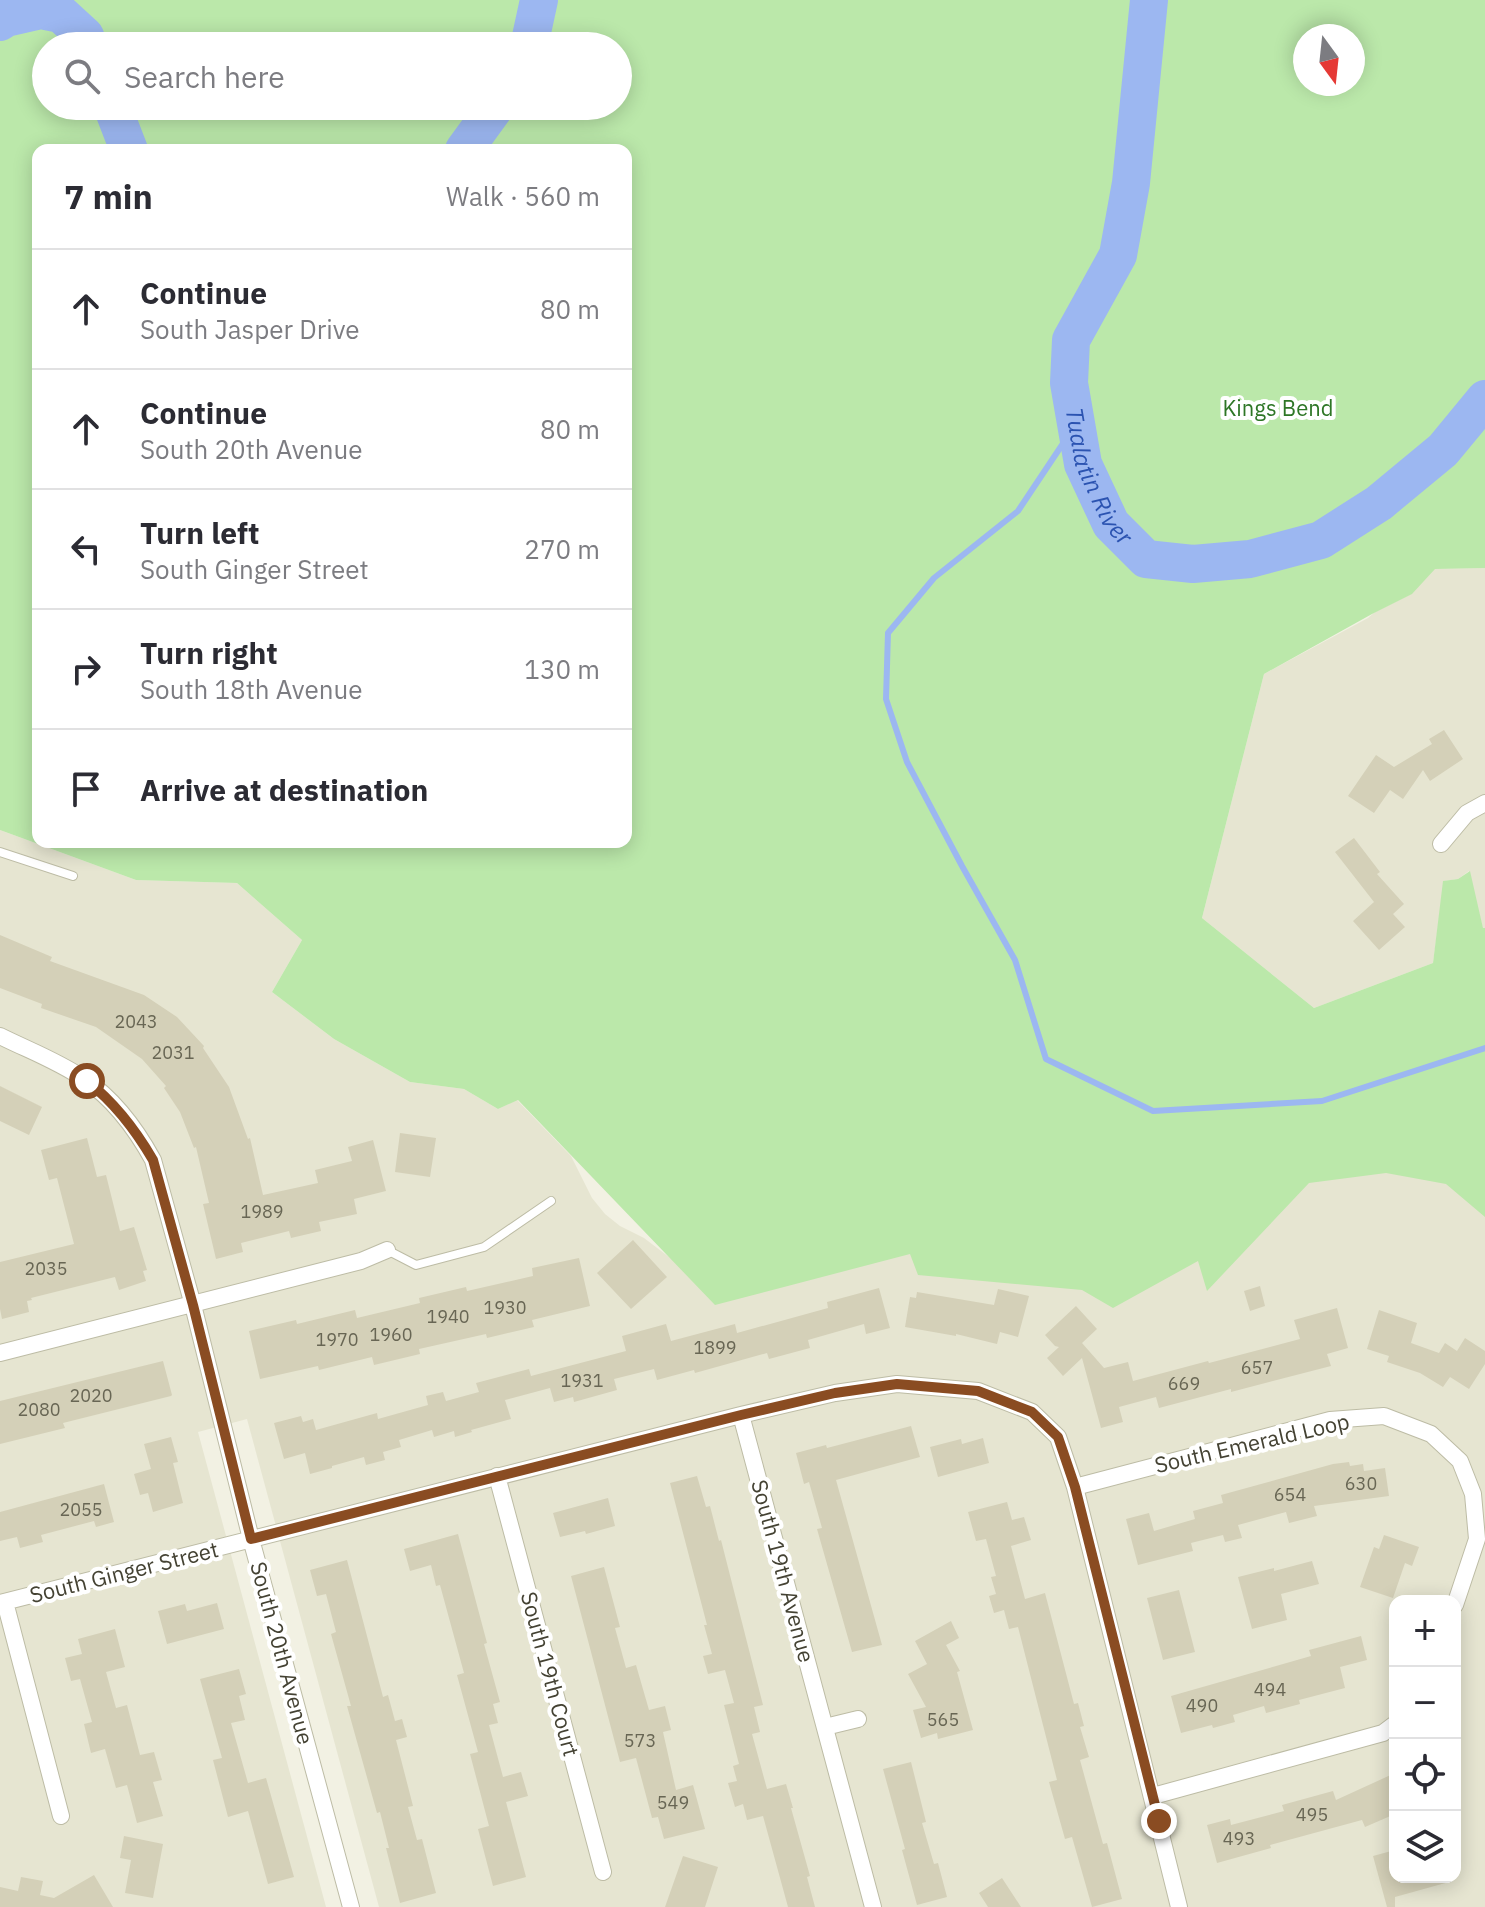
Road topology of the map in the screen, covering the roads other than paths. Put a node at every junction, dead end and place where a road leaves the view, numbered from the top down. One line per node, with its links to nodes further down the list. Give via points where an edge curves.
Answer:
1 (1485, 803): 2 (street, via 1467,813)
2 (1441, 844)
3 (0, 852): 4 (lane)
4 (73, 876)
5 (0, 1036): 8 (street, South 20th Avenue, via 87,1081 135,1130 153,1160)
6 (551, 1201): 7 (lane, via 476,1250 416,1265)
7 (387, 1250): 8 (street)
8 (193, 1305): 9 (street); 13 (street, South 20th Avenue)
9 (0, 1353)
10 (741, 1415): 11 (street, South Ginger Street); 12 (street, South Ginger Street, via 897,1384 978,1391 1032,1412 1058,1437); 17 (street, South 19th Avenue)
11 (497, 1476): 13 (street, South Ginger Street); 21 (street, South 19th Court)
12 (1075, 1487): 14 (street, South Emerald Loop, via 1330,1420 1384,1416 1431,1434 1460,1461 1473,1494 1477,1539); 19 (street)
13 (251, 1539): 15 (street, South Ginger Street); 22 (street, South 20th Avenue)
14 (1458, 1595)
15 (3, 1602): 20 (street)
16 (858, 1719): 17 (street)
17 (825, 1727): 23 (street, South 19th Avenue)
18 (1389, 1728): 19 (street)
19 (1153, 1796): 24 (street)
20 (61, 1816)
21 (603, 1872)
22 (351, 1907)
23 (873, 1907)
24 (1179, 1907)

